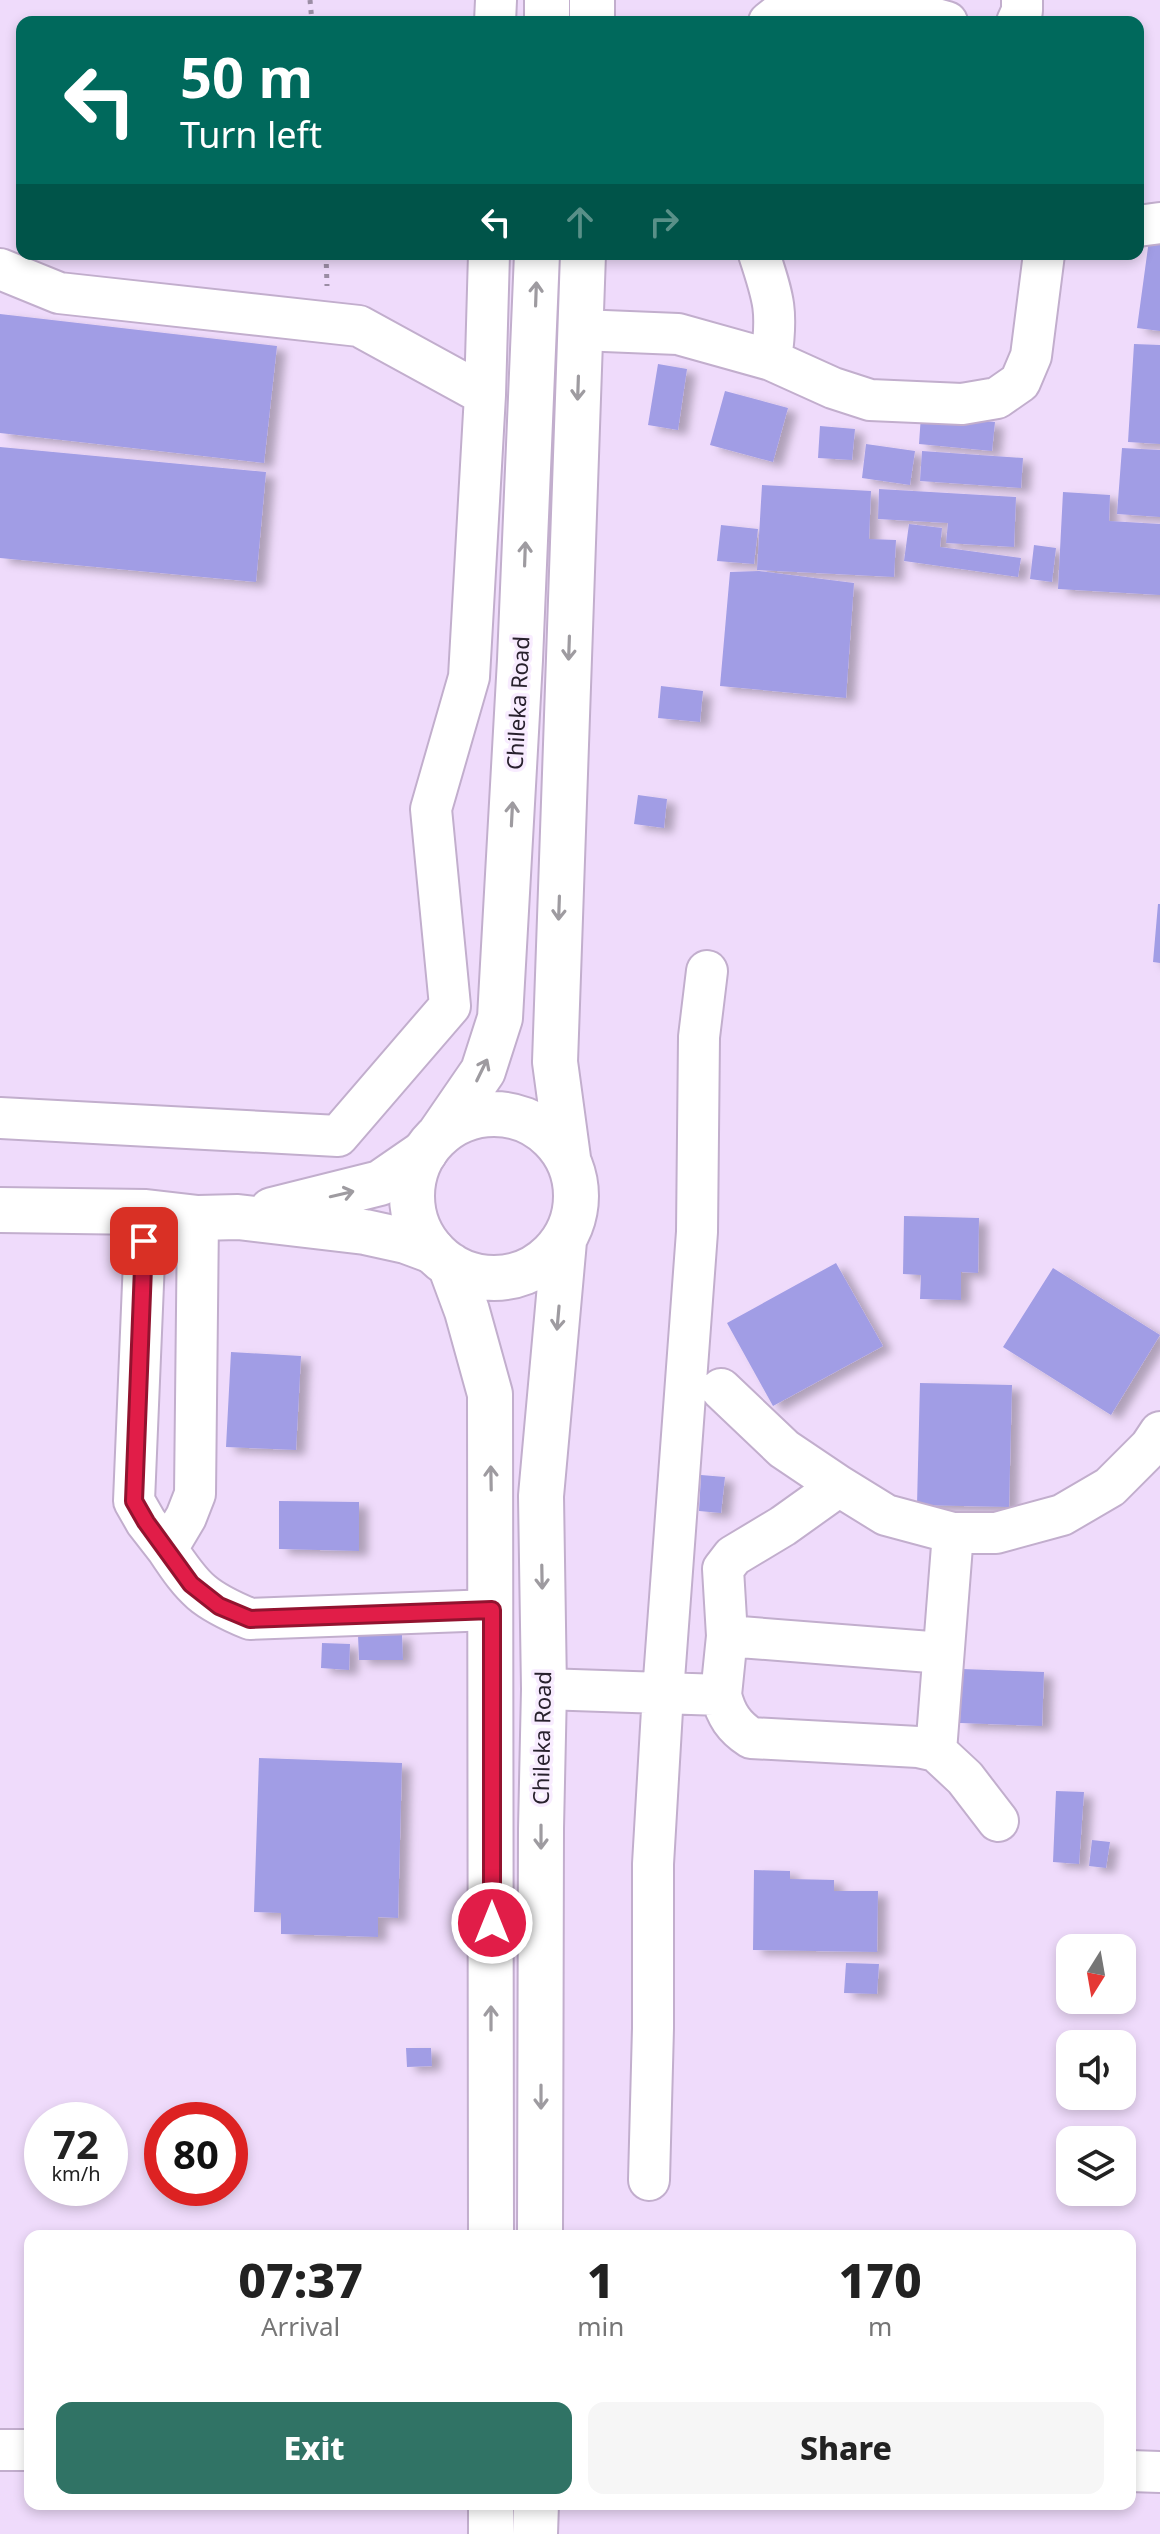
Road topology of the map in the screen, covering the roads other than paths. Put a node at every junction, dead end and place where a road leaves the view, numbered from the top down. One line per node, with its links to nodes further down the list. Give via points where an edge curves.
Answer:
1 (777, 16): 2 (street)
2 (818, 16)
3 (489, 260): 11 (street)
4 (537, 260): 14 (main road, Chileka Road, one-way to 4, via 483,1071 500,1018)
5 (583, 260): 9 (main road, Chileka Road)
6 (761, 260): 10 (street, via 774,299)
7 (1042, 260): 10 (street, via 1031,356 1020,382 997,398 962,404 870,400)
8 (0, 269): 11 (street, via 59,293 359,326)
9 (580, 330): 10 (street, via 678,334); 15 (main road, Chileka Road, one-way to 15, via 555,1062)
10 (771, 360)
11 (485, 395): 13 (street, via 469,677 431,809 450,1006 338,1136)
12 (707, 971): 30 (street, via 699,1037 697,1232)
13 (0, 1118)
14 (432, 1143): 15 (main road, via 456,1123 498,1114 539,1127); 18 (main road, one-way to 14, via 380,1183); 20 (main road, Chileka Road, via 416,1171 412,1192 417,1223)
15 (568, 1158): 19 (main road, Chileka Road, via 577,1200)
16 (0, 1210): 17 (main road)
17 (146, 1212): 18 (main road); 25 (street, via 134,1501)
18 (218, 1218): 20 (main road, via 365,1232 406,1241); 25 (street, via 195,1494)
19 (564, 1241): 20 (main road, via 550,1257 512,1276 469,1274); 29 (main road, Chileka Road, one-way to 29, via 541,1496)
20 (442, 1258): 26 (main road, Chileka Road, one-way to 20, via 490,1394 467,1311)
21 (721, 1389): 23 (street, via 784,1449)
22 (1160, 1432): 24 (street, via 1110,1487 1062,1515 996,1533)
23 (839, 1486): 24 (street, via 886,1515); 27 (street, via 733,1556 723,1569)
24 (953, 1533): 28 (street)
25 (167, 1549): 26 (street, via 191,1584 219,1606 250,1619)
26 (492, 1610): 35 (main road, Chileka Road, one-way to 26)
27 (727, 1636): 28 (street); 31 (street)
28 (943, 1653): 32 (street)
29 (544, 1689): 30 (street); 36 (main road, Chileka Road, one-way to 36)
30 (663, 1693): 31 (street); 34 (street, via 653,1864)
31 (721, 1695): 32 (street, via 736,1728 751,1738)
32 (936, 1751): 33 (street)
33 (998, 1821)
34 (649, 2180)
35 (491, 2230)
36 (540, 2230)
37 (0, 2450): 38 (street)
38 (24, 2450)
39 (1136, 2471): 40 (street)
40 (1160, 2472)
41 (491, 2510): 43 (main road)
42 (536, 2510): 44 (main road)
43 (491, 2534)
44 (535, 2534)

